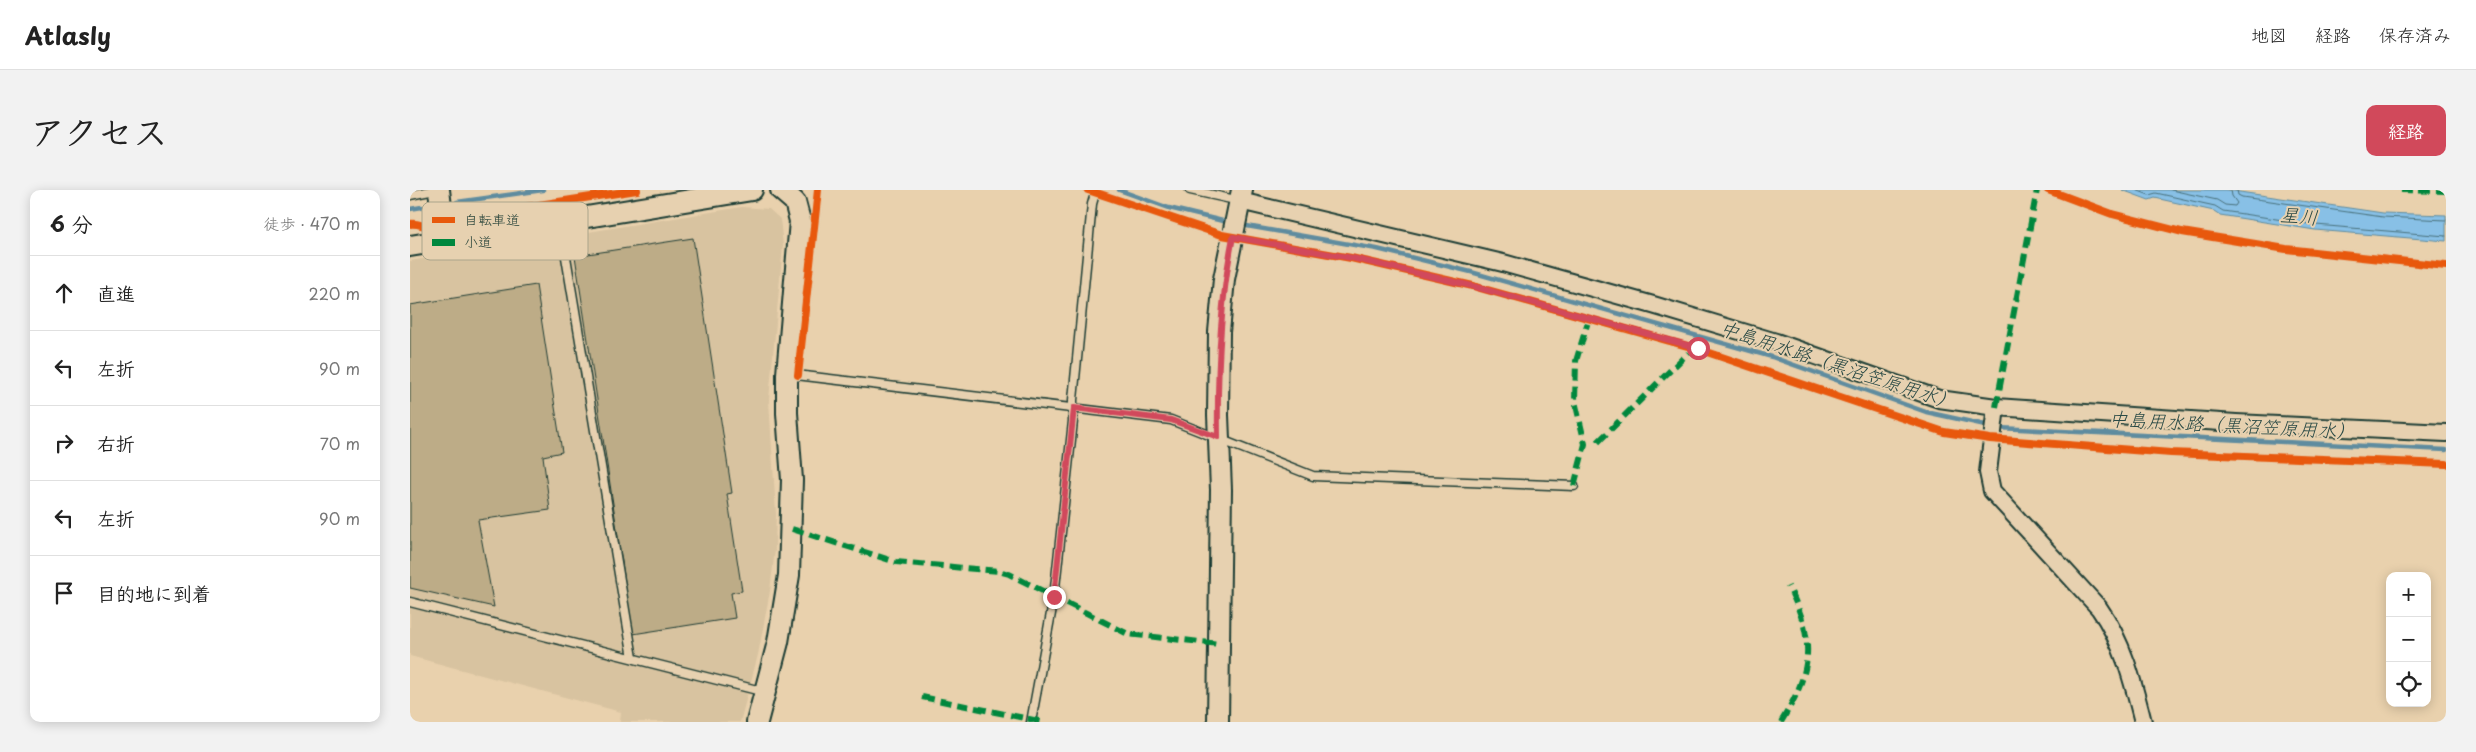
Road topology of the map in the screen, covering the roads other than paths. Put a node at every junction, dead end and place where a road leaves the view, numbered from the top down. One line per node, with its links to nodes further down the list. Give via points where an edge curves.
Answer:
1 (435, 190): 6 (lane)
2 (752, 190): 8 (street)
3 (781, 190): 10 (street, via 796,202 800,221)
4 (1096, 190): 11 (lane, via 1092,204)
5 (1190, 190): 7 (lane)
6 (410, 195)
7 (1238, 209): 12 (street, via 1512,266 1725,326 1919,393); 14 (street, via 1224,279 1219,332)
8 (588, 217)
9 (567, 260): 17 (lane)
10 (787, 374): 11 (lane); 18 (street, via 792,480 791,558 782,619)
11 (1074, 408): 14 (lane, via 1171,420); 20 (lane, via 1054,597)
12 (1995, 413): 13 (street); 22 (street, via 1988,472 1992,491 2111,625 2133,682)
13 (2446, 433)
14 (1218, 437): 15 (lane, via 1313,476); 21 (street, via 1221,490)
15 (1574, 486)
16 (410, 602): 17 (lane)
17 (633, 658): 18 (lane)
18 (765, 692): 19 (street)
19 (757, 722)
20 (1031, 722)
21 (1218, 722)
22 (2143, 722)

